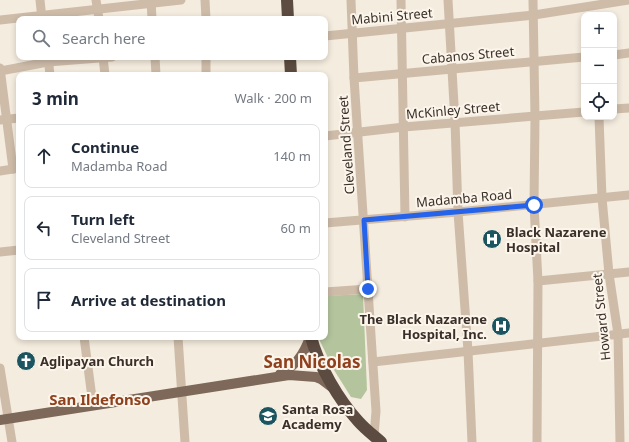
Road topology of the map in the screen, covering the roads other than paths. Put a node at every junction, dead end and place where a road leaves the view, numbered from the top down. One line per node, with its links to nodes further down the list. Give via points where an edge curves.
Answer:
1 (40, 0): 14 (street)
2 (181, 0): 10 (street)
3 (205, 0): 18 (street)
4 (287, 0): 19 (highway)
5 (351, 0): 24 (street, Cleveland Street)
6 (401, 0): 23 (street)
7 (448, 0): 22 (street)
8 (534, 0): 13 (street)
9 (629, 0): 11 (street, Mabini Street)
10 (151, 1): 12 (street); 17 (street)
11 (591, 3): 13 (street, Mabini Street)
12 (97, 4): 15 (street); 16 (street)
13 (534, 15): 22 (street, Mabini Street); 34 (street)
14 (42, 16)
15 (46, 16)
16 (99, 16)
17 (152, 16)
18 (206, 16)
19 (288, 16)
20 (16, 19): 21 (street)
21 (0, 20)
22 (450, 24): 23 (street, Mabini Street); 35 (street)
23 (401, 29): 24 (street, Mabini Street); 42 (street)
24 (352, 33): 25 (street, Mabini Street); 43 (street, Cleveland Street)
25 (328, 36)
26 (629, 53): 27 (street)
27 (617, 54)
28 (581, 57): 34 (street, Cabanos Street)
29 (48, 60): 36 (street); 37 (street)
30 (106, 60): 38 (street)
31 (155, 60): 39 (street)
32 (206, 60): 40 (street)
33 (290, 60): 41 (highway)
34 (534, 62): 35 (street, Cabanos Street); 47 (street)
35 (452, 69): 42 (street, Cabanos Street); 51 (street)
36 (0, 70): 49 (street)
37 (50, 72)
38 (105, 72)
39 (156, 72)
40 (206, 72)
41 (291, 72)
42 (402, 74): 43 (street, Cabanos Street); 52 (street)
43 (354, 78): 53 (street, Cleveland Street)
44 (629, 108): 45 (street)
45 (617, 109)
46 (581, 112): 47 (street, McKinley Street)
47 (535, 116): 51 (street, McKinley Street); 59 (street)
48 (16, 118): 49 (street)
49 (4, 120): 55 (street)
50 (599, 120): 58 (street, Howard Street)
51 (455, 122): 52 (street, McKinley Street); 60 (street)
52 (404, 127): 53 (street, McKinley Street); 61 (street)
53 (358, 133): 54 (street, McKinley Street); 62 (street, Cleveland Street)
54 (328, 136)
55 (16, 169): 56 (street)
56 (0, 171)
57 (629, 195): 58 (street, Madamba Road)
58 (602, 198): 59 (street, Madamba Road); 67 (street, Howard Street)
59 (534, 205): 60 (street, Madamba Road); 68 (street)
60 (458, 212): 61 (street, Madamba Road); 78 (street)
61 (406, 217): 62 (street, Madamba Road)
62 (364, 220): 63 (street, Madamba Road); 69 (street, Cleveland Street)
63 (328, 223)
64 (16, 250): 65 (street)
65 (0, 252)
66 (629, 272): 67 (street)
67 (609, 274): 68 (street); 72 (street, Howard Street)
68 (538, 281): 77 (street)
69 (368, 289): 70 (street); 79 (street, Cleveland Street)
70 (328, 292)
71 (629, 333): 72 (street)
72 (618, 334): 77 (street); 91 (street, Howard Street)
73 (84, 340): 84 (street)
74 (178, 340): 83 (street)
75 (309, 340): 81 (main road, via 295,362)
76 (311, 340): 82 (highway)
77 (538, 342): 78 (street); 90 (street)
78 (468, 351): 79 (street); 89 (street)
79 (373, 362): 86 (street, Cleveland Street)
80 (0, 370): 85 (street)
81 (277, 376): 82 (main road, via 295,374 316,377); 83 (main road)
82 (336, 390): 86 (highway, via 358,421)
83 (182, 391): 84 (main road); 88 (street)
84 (93, 405): 85 (main road)
85 (4, 419): 87 (street)
86 (377, 439)
87 (12, 442)
88 (185, 442)
89 (472, 442)
90 (537, 442)
91 (620, 442)

